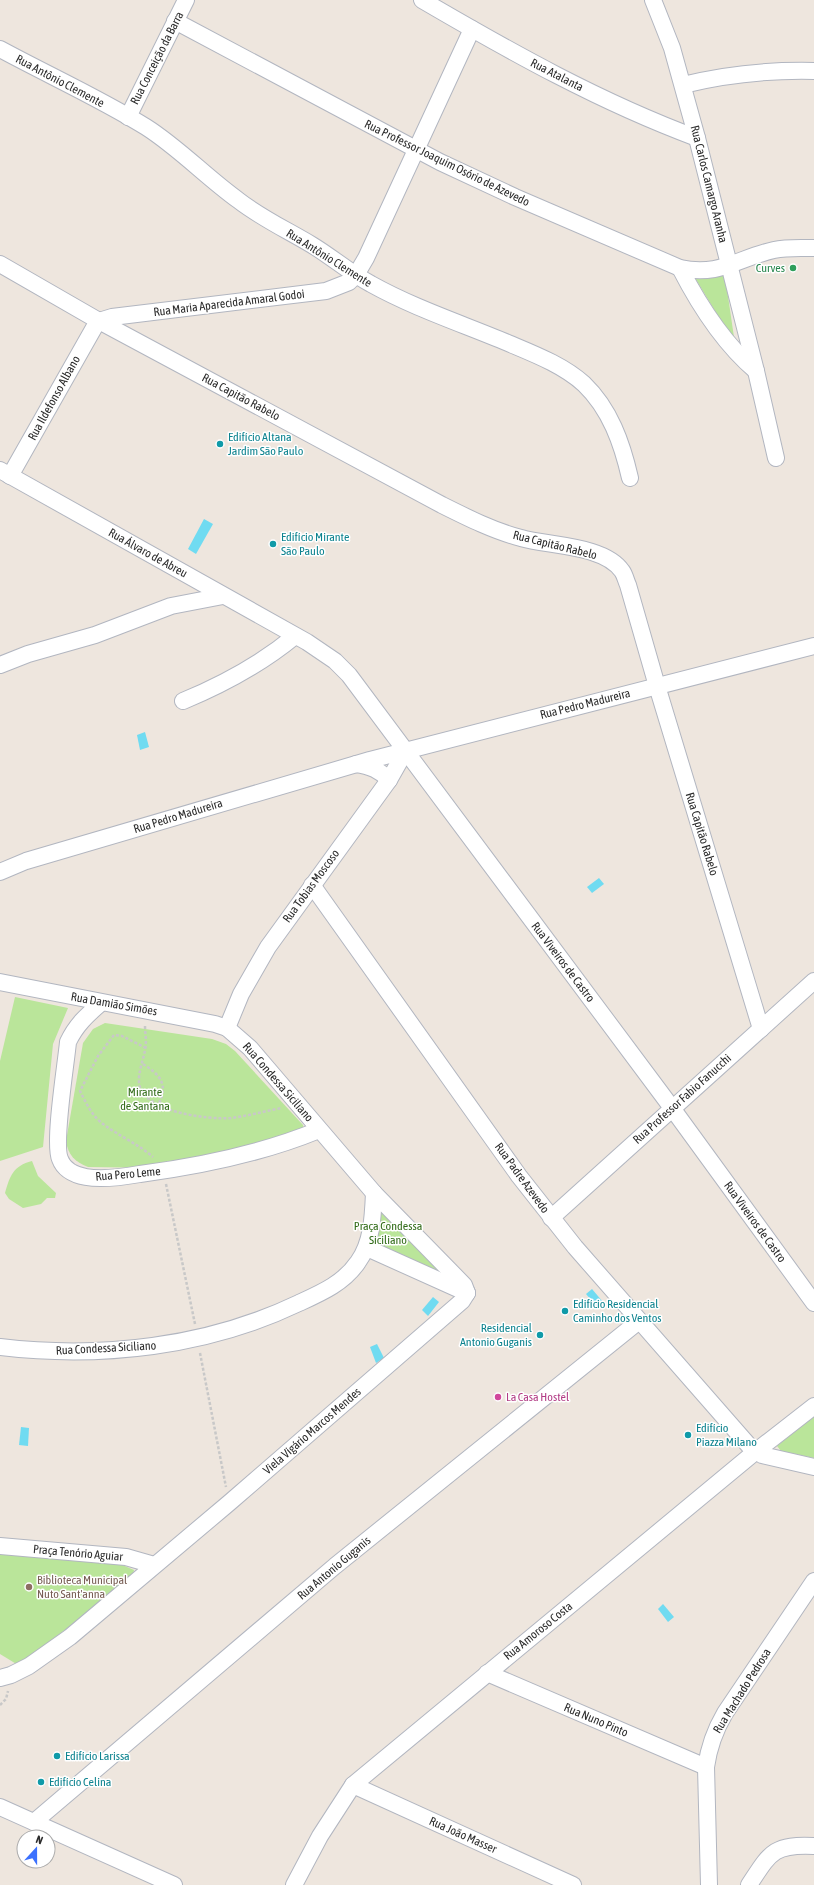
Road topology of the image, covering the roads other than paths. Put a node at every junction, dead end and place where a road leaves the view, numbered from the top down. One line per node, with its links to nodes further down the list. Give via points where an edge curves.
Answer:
1 (186, 0): 4 (street, Rua Conceição da Barra)
2 (422, 0): 5 (street, Rua Atalanta)
3 (653, 0): 8 (street, Rua Carlos Camargo Aranha)
4 (176, 21): 9 (street, Rua Conceição da Barra); 11 (street, Rua Professor Joaquim Osório de Azevedo)
5 (472, 30): 10 (street, Rua Atalanta, via 603,99); 11 (street)
6 (0, 49): 9 (street, Rua Antônio Clemente)
7 (814, 71): 8 (street, via 750,72)
8 (683, 84): 10 (street, Rua Carlos Camargo Aranha)
9 (128, 117): 16 (street, Rua Antônio Clemente, via 163,139 237,200)
10 (697, 138): 14 (street, Rua Carlos Camargo Aranha)
11 (417, 150): 15 (street, Rua Professor Joaquim Osório de Azevedo, via 516,197); 16 (street)
12 (814, 248): 14 (street, Rua Professor Joaquim Osório de Azevedo, via 775,250)
13 (0, 264): 17 (street, Rua Capitão Rabelo)
14 (730, 266): 15 (street, Rua Professor Joaquim Osório de Azevedo, via 703,271); 18 (street, Rua Carlos Camargo Aranha)
15 (680, 268): 18 (street, via 702,307 725,338)
16 (356, 275): 17 (street, Rua Maria Aparecida Amaral Godoi, via 348,282 326,291 112,317); 21 (street, Rua Antônio Clemente, via 389,294 533,353 583,383 600,401 614,426)
17 (99, 321): 20 (street, Rua Ildefonso Albano); 26 (street, Rua Capitão Rabelo, via 479,523 522,538 585,550 607,559 621,570 628,585)
18 (756, 371): 19 (street, Rua Carlos Camargo Aranha)
19 (776, 458)
20 (5, 473): 22 (street, Rua Álvaro de Abreu)
21 (630, 478)
22 (223, 596): 23 (street, Rua Álvaro de Abreu); 25 (street, via 171,606 95,635 28,654)
23 (295, 636): 27 (street, via 277,651 236,677); 28 (street, Rua Viveiros de Castro, via 321,651 350,675)
24 (813, 649): 26 (street, Rua Pedro Madureira)
25 (0, 665)
26 (657, 686): 28 (street, Rua Pedro Madureira); 37 (street, Rua Capitão Rabelo)
27 (183, 701)
28 (406, 750): 29 (street, Rua Pedro Madureira); 30 (street, Rua Tobias Moscoso); 38 (street, Rua Viveiros de Castro)
29 (356, 764): 30 (street, via 374,769); 31 (street, Rua Pedro Madureira, via 26,861)
30 (389, 780): 32 (street, Rua Tobias Moscoso)
31 (0, 872)
32 (312, 885): 36 (street, Rua Tobias Moscoso, via 268,947 241,994); 41 (street, Rua Padre Azevedo)
33 (814, 981): 37 (street, Rua Professor Fabio Fanucchi)
34 (0, 982): 35 (street, Rua Damião Simões)
35 (101, 1003): 36 (street, Rua Damião Simões, via 145,1009); 39 (street, Rua Pero Leme, via 86,1015 68,1042 57,1141 59,1158 65,1168 76,1175 88,1178 120,1177 164,1171 264,1149)
36 (227, 1028): 39 (street, Rua Condessa Siciliano, via 250,1048)
37 (761, 1029): 38 (street, Rua Professor Fabio Fanucchi)
38 (672, 1108): 41 (street, Rua Professor Fabio Fanucchi); 44 (street, Rua Viveiros de Castro)
39 (320, 1130): 40 (street, Rua Condessa Siciliano)
40 (374, 1192): 42 (street, Rua Condessa Siciliano); 43 (street, Rua Condessa Siciliano, via 464,1285)
41 (551, 1218): 45 (street, Rua Padre Azevedo)
42 (367, 1248): 43 (street); 46 (street, Rua Condessa Siciliano, via 348,1274 326,1290 282,1312 234,1329 150,1347 100,1351)
43 (467, 1293): 51 (street, Viela Vigário Marcos Mendes, via 462,1301)
44 (814, 1304)
45 (639, 1322): 48 (street, Rua Padre Azevedo); 58 (street, Rua Antonio Guganis, via 335,1566)
46 (0, 1348)
47 (814, 1406): 48 (street, Rua Amoroso Costa)
48 (756, 1452): 49 (street, via 770,1458); 53 (street, Rua Amoroso Costa)
49 (814, 1467)
50 (0, 1546): 51 (street, Praça Tenório Aguiar, via 126,1557)
51 (154, 1565): 54 (street, Viela Vigário Marcos Mendes, via 70,1637 29,1666)
52 (814, 1581): 55 (street, Rua Machado Pedrosa, via 715,1730 708,1750)
53 (487, 1673): 55 (street, Rua Nuno Pinto); 56 (street, Rua Amoroso Costa)
54 (0, 1678)
55 (706, 1767): 63 (street, Rua Machado Pedrosa)
56 (353, 1785): 61 (street, Rua Amoroso Costa, via 320,1836); 62 (street, Rua João Masser)
57 (0, 1807): 58 (street)
58 (34, 1822): 60 (street)
59 (814, 1846): 64 (street, via 782,1848 772,1853 764,1861)
60 (174, 1885)
61 (294, 1885)
62 (573, 1885)
63 (709, 1885)
64 (750, 1885)

